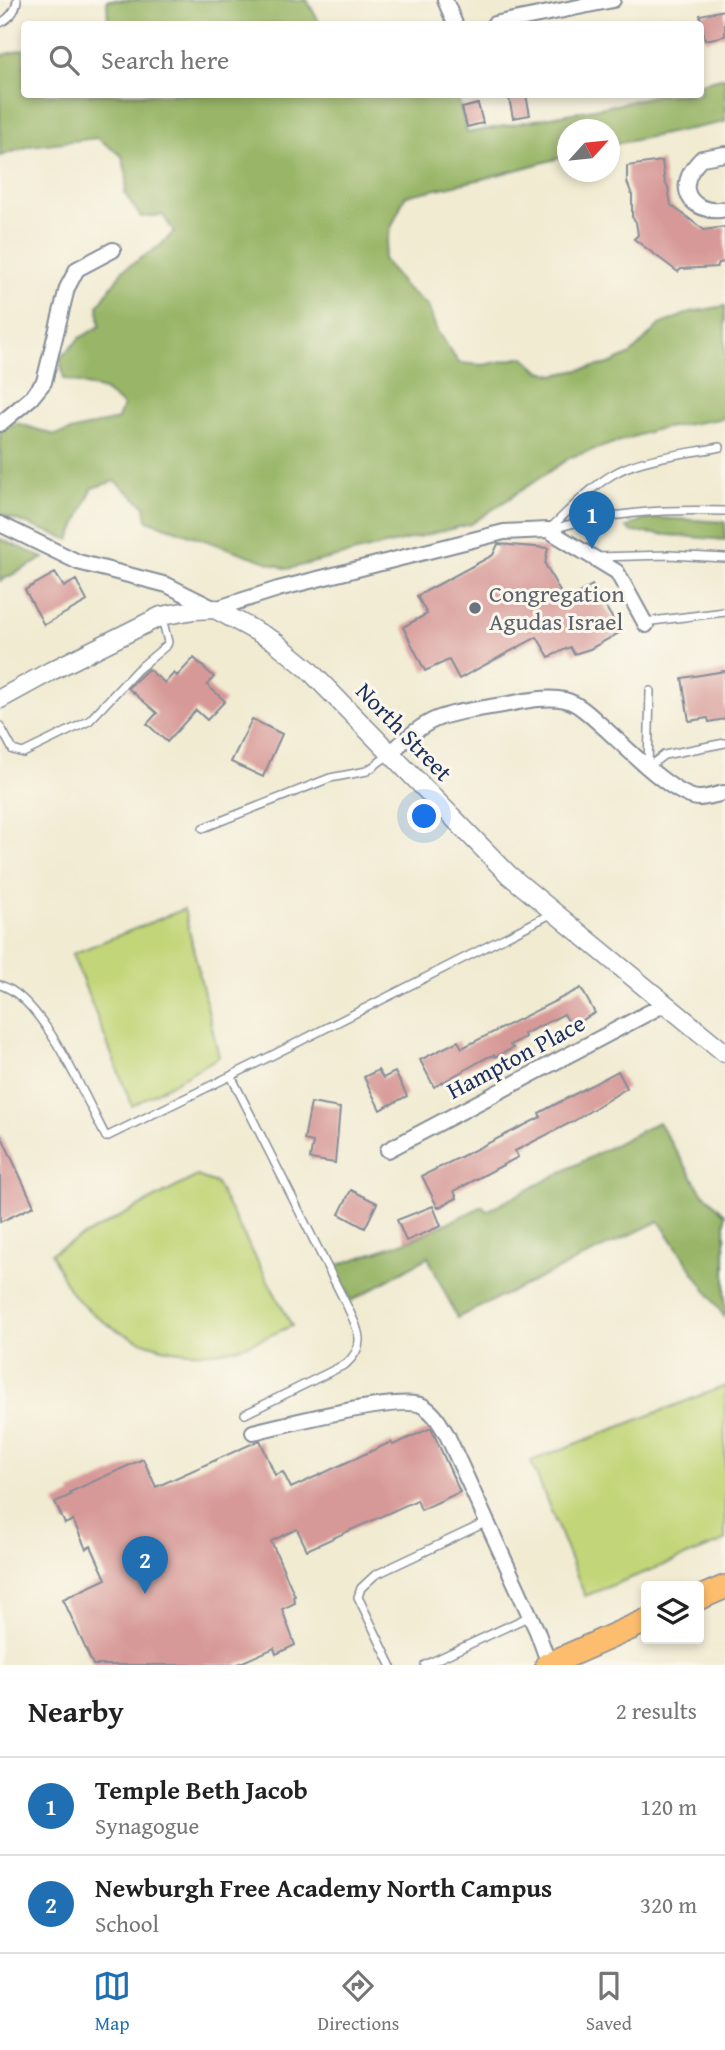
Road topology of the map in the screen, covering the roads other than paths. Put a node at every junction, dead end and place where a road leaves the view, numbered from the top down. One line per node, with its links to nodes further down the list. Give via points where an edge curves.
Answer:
1 (17, 0): 6 (lane, via 10,17)
2 (445, 0): 4 (street)
3 (613, 0): 5 (street)
4 (455, 21)
5 (509, 21)
6 (0, 23)
7 (725, 154): 8 (street, via 702,158 694,166 687,190 703,208)
8 (725, 209)
9 (113, 250): 10 (street, via 76,269 44,382)
10 (0, 424)
11 (720, 447): 14 (lane, via 618,471)
12 (725, 511): 14 (lane, via 641,510)
13 (0, 524): 17 (street, North Street, via 78,562 167,585)
14 (548, 530): 15 (street); 17 (street, via 504,532)
15 (593, 557): 16 (lane); 20 (street, via 617,572)
16 (725, 558)
17 (215, 609): 19 (street); 25 (street, North Street, via 274,641)
18 (725, 612): 20 (lane)
19 (161, 617): 22 (street); 23 (lane, via 167,645 136,670 89,721 23,753 13,750)
20 (645, 624)
21 (650, 691): 26 (lane)
22 (0, 699)
23 (0, 726)
24 (725, 743): 26 (lane, via 664,755)
25 (391, 753): 26 (street, via 429,721 458,712 552,698 586,712); 28 (lane, via 367,771 330,778); 29 (street, North Street, via 509,876)
26 (648, 766): 27 (street, via 680,791 698,798)
27 (725, 793)
28 (202, 828)
29 (554, 912): 31 (street, North Street); 33 (lane)
30 (0, 985): 33 (lane, via 9,988 46,1024 106,1137)
31 (665, 1004): 32 (street, North Street); 34 (street, Hampton Place)
32 (725, 1053)
33 (231, 1076): 35 (lane, via 352,1316 360,1342 346,1364)
34 (388, 1150)
35 (245, 1414)
36 (253, 1432): 37 (street, via 348,1411 407,1402 422,1405 447,1435)
37 (487, 1522): 40 (street); 42 (lane, via 375,1575 361,1588 358,1597)
38 (725, 1587): 39 (highway)
39 (704, 1596)
40 (530, 1615): 43 (lane); 44 (street)
41 (641, 1623): 44 (highway)
42 (391, 1665)
43 (425, 1665)
44 (548, 1665)

